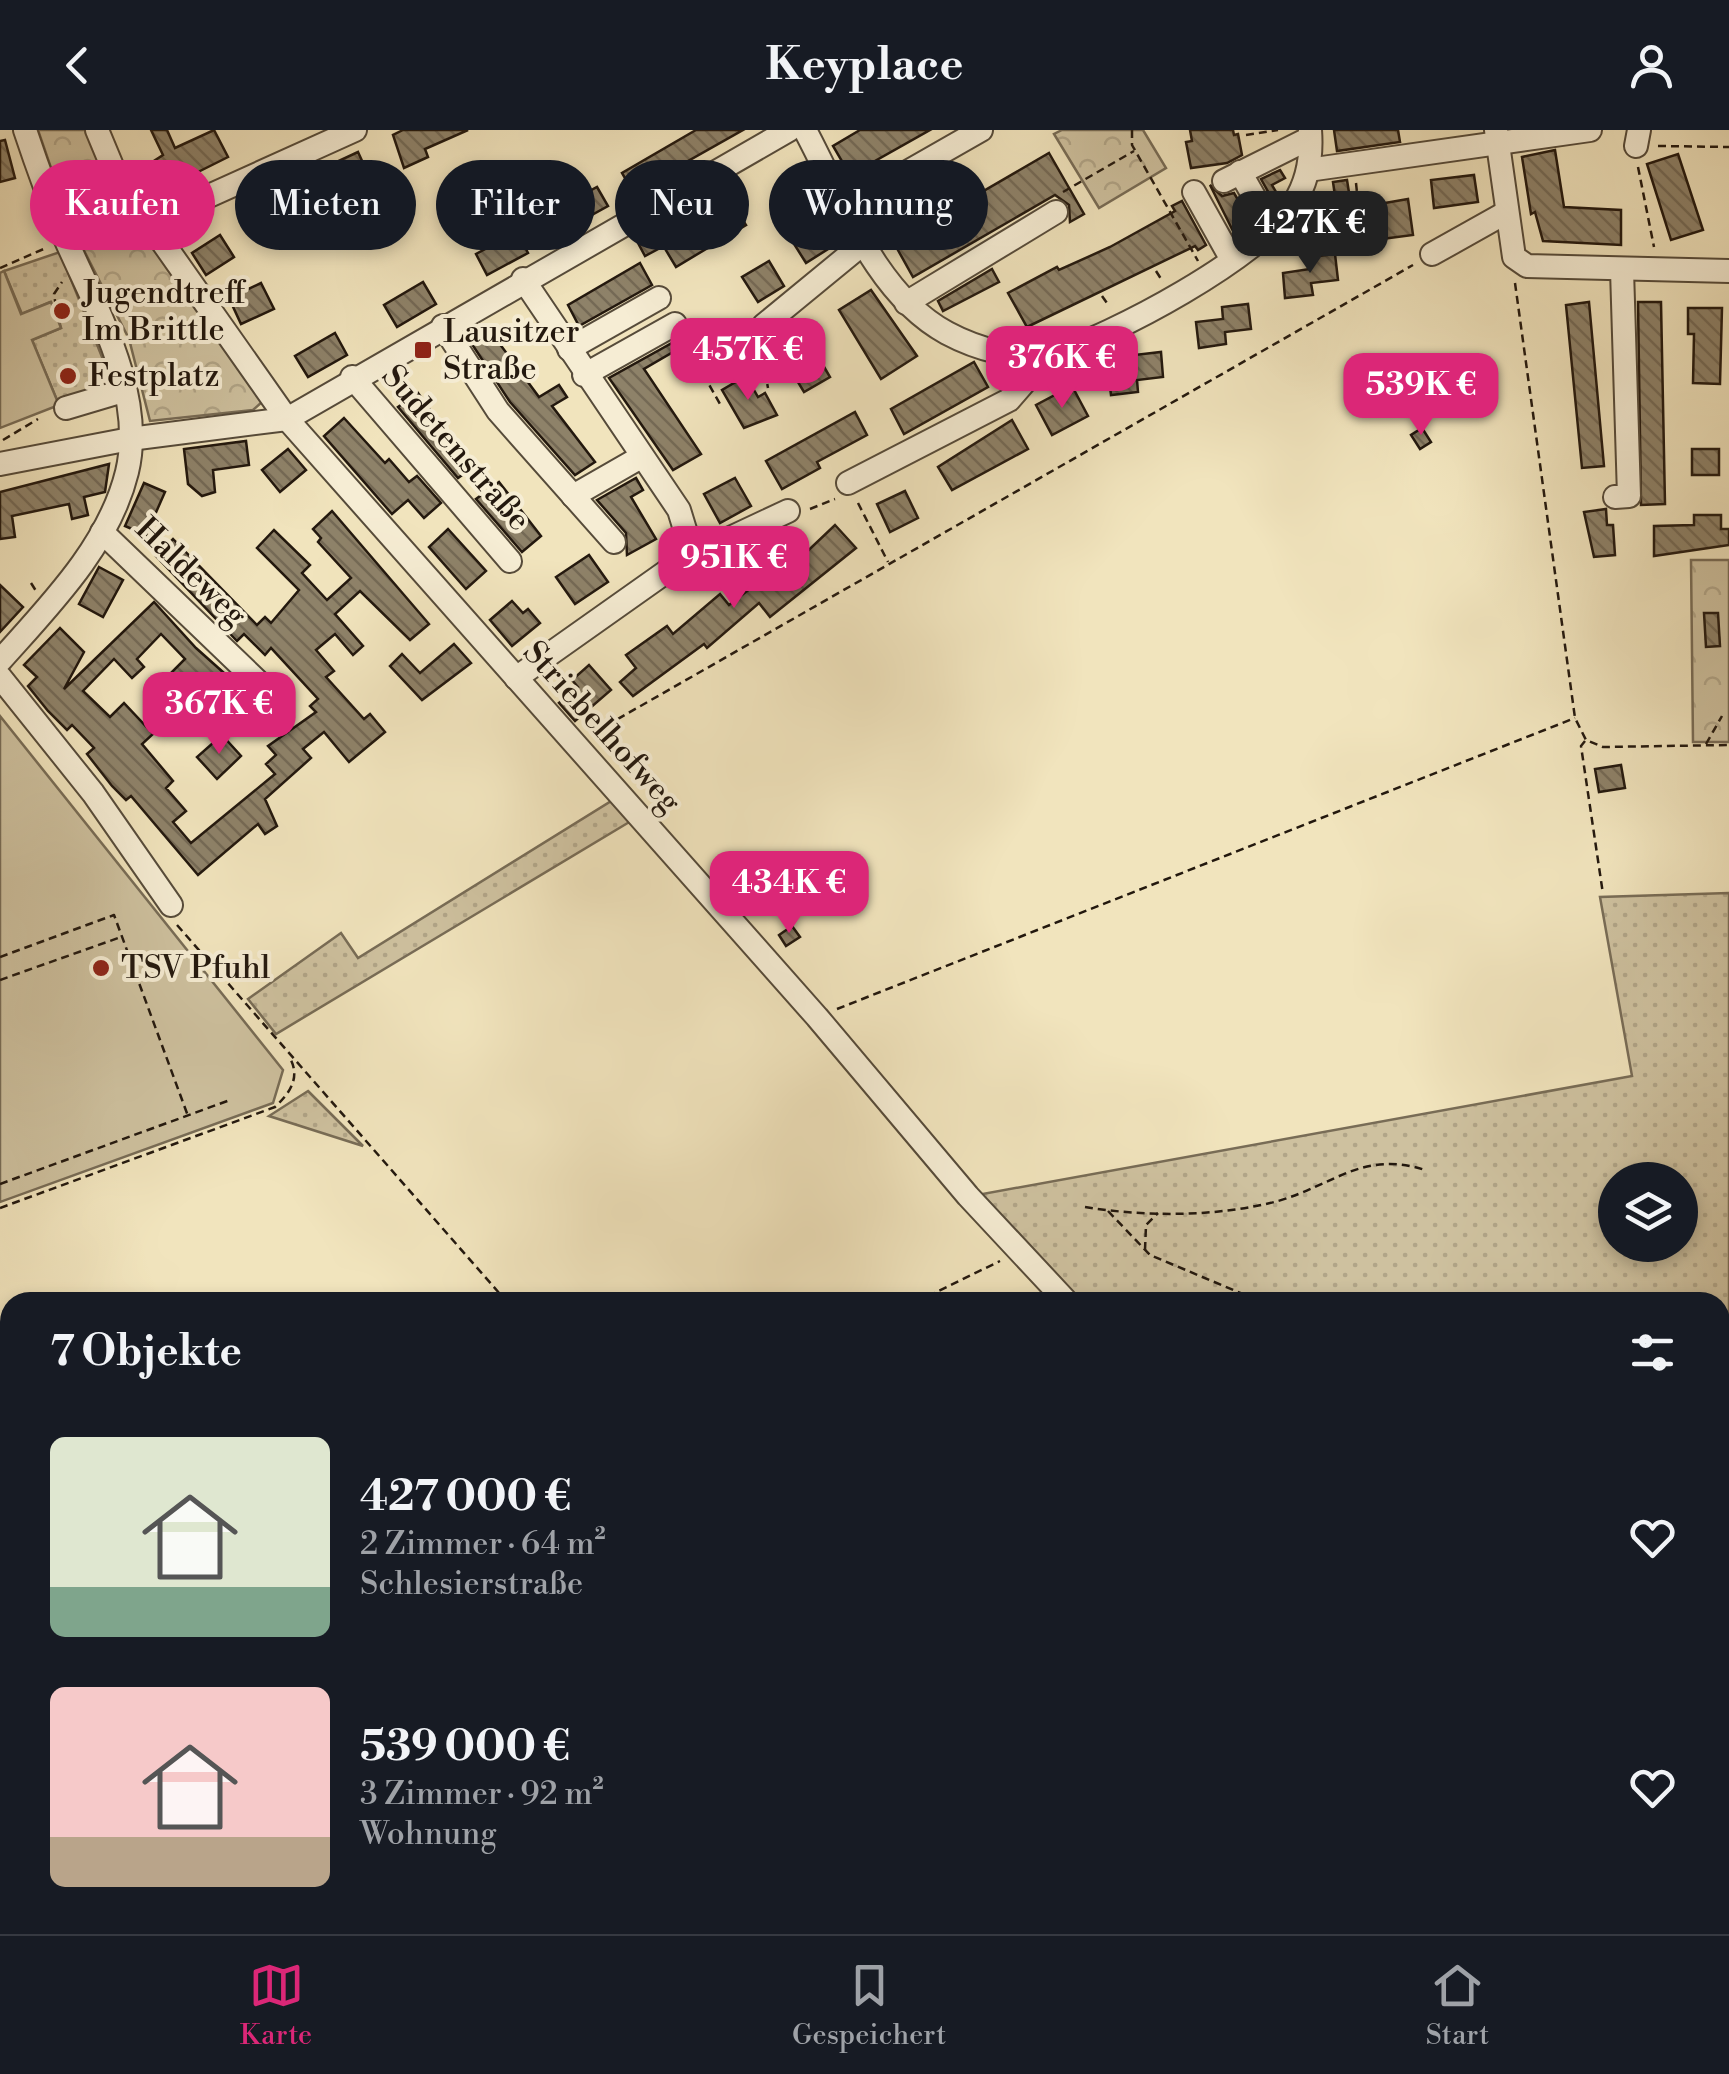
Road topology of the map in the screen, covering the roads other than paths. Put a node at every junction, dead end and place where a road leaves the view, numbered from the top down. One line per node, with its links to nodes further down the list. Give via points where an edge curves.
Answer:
1 (24, 130): 38 (street, via 106,328)
2 (97, 130): 10 (street, Striebelhofweg)
3 (356, 130): 14 (street)
4 (789, 130): 26 (street, Sudetenstraße)
5 (805, 130): 11 (street)
6 (981, 130): 12 (street)
7 (1590, 130): 9 (street)
8 (1310, 134): 13 (street); 18 (street, via 1232,176)
9 (1496, 136): 13 (street); 17 (street)
10 (110, 160)
11 (821, 160)
12 (928, 160)
13 (1308, 170): 18 (street)
14 (215, 193)
15 (1178, 200): 23 (street)
16 (1056, 212): 28 (street)
17 (1507, 212): 22 (street); 24 (street, via 1514,257 1528,266)
18 (1273, 230): 23 (street)
19 (168, 250): 40 (street, Striebelhofweg)
20 (854, 250): 30 (street)
21 (870, 250): 28 (street)
22 (1432, 254)
23 (1232, 260): 34 (street, via 1113,329)
24 (1622, 270): 25 (street); 46 (street, via 1629,496)
25 (1729, 271)
26 (523, 280): 31 (street, Sudetenstraße); 32 (street)
27 (659, 298): 32 (street)
28 (906, 303): 33 (street, via 946,332)
29 (675, 324): 35 (street)
30 (764, 325)
31 (443, 326): 36 (street, Sudetenstraße); 45 (street, Sudetenstraße, via 498,411)
32 (569, 349): 35 (street)
33 (1002, 352): 34 (street); 37 (street)
34 (1048, 355): 37 (street)
35 (584, 374): 42 (street)
36 (352, 377): 40 (street, Sudetenstraße); 51 (street, Sudetenstraße)
37 (1020, 382): 44 (street, via 1009,400)
38 (123, 390): 39 (street); 41 (street)
39 (66, 408)
40 (286, 418): 41 (street); 54 (street, Striebelhofweg)
41 (130, 440): 43 (street); 48 (street, via 121,491)
42 (641, 456): 45 (street); 50 (street, via 679,510)
43 (4, 463)
44 (848, 483)
45 (573, 496): 49 (street, Sudetenstraße)
46 (1615, 497)
47 (788, 512): 50 (street, via 707,550)
48 (102, 532): 52 (street, via 47,610); 55 (street, Haldeweg)
49 (614, 542)
50 (690, 546): 54 (street, via 680,562)
51 (510, 562)
52 (0, 661)
53 (0, 677): 56 (street)
54 (516, 678): 57 (street, Striebelhofweg)
55 (278, 701)
56 (171, 905)
57 (1057, 1292)

